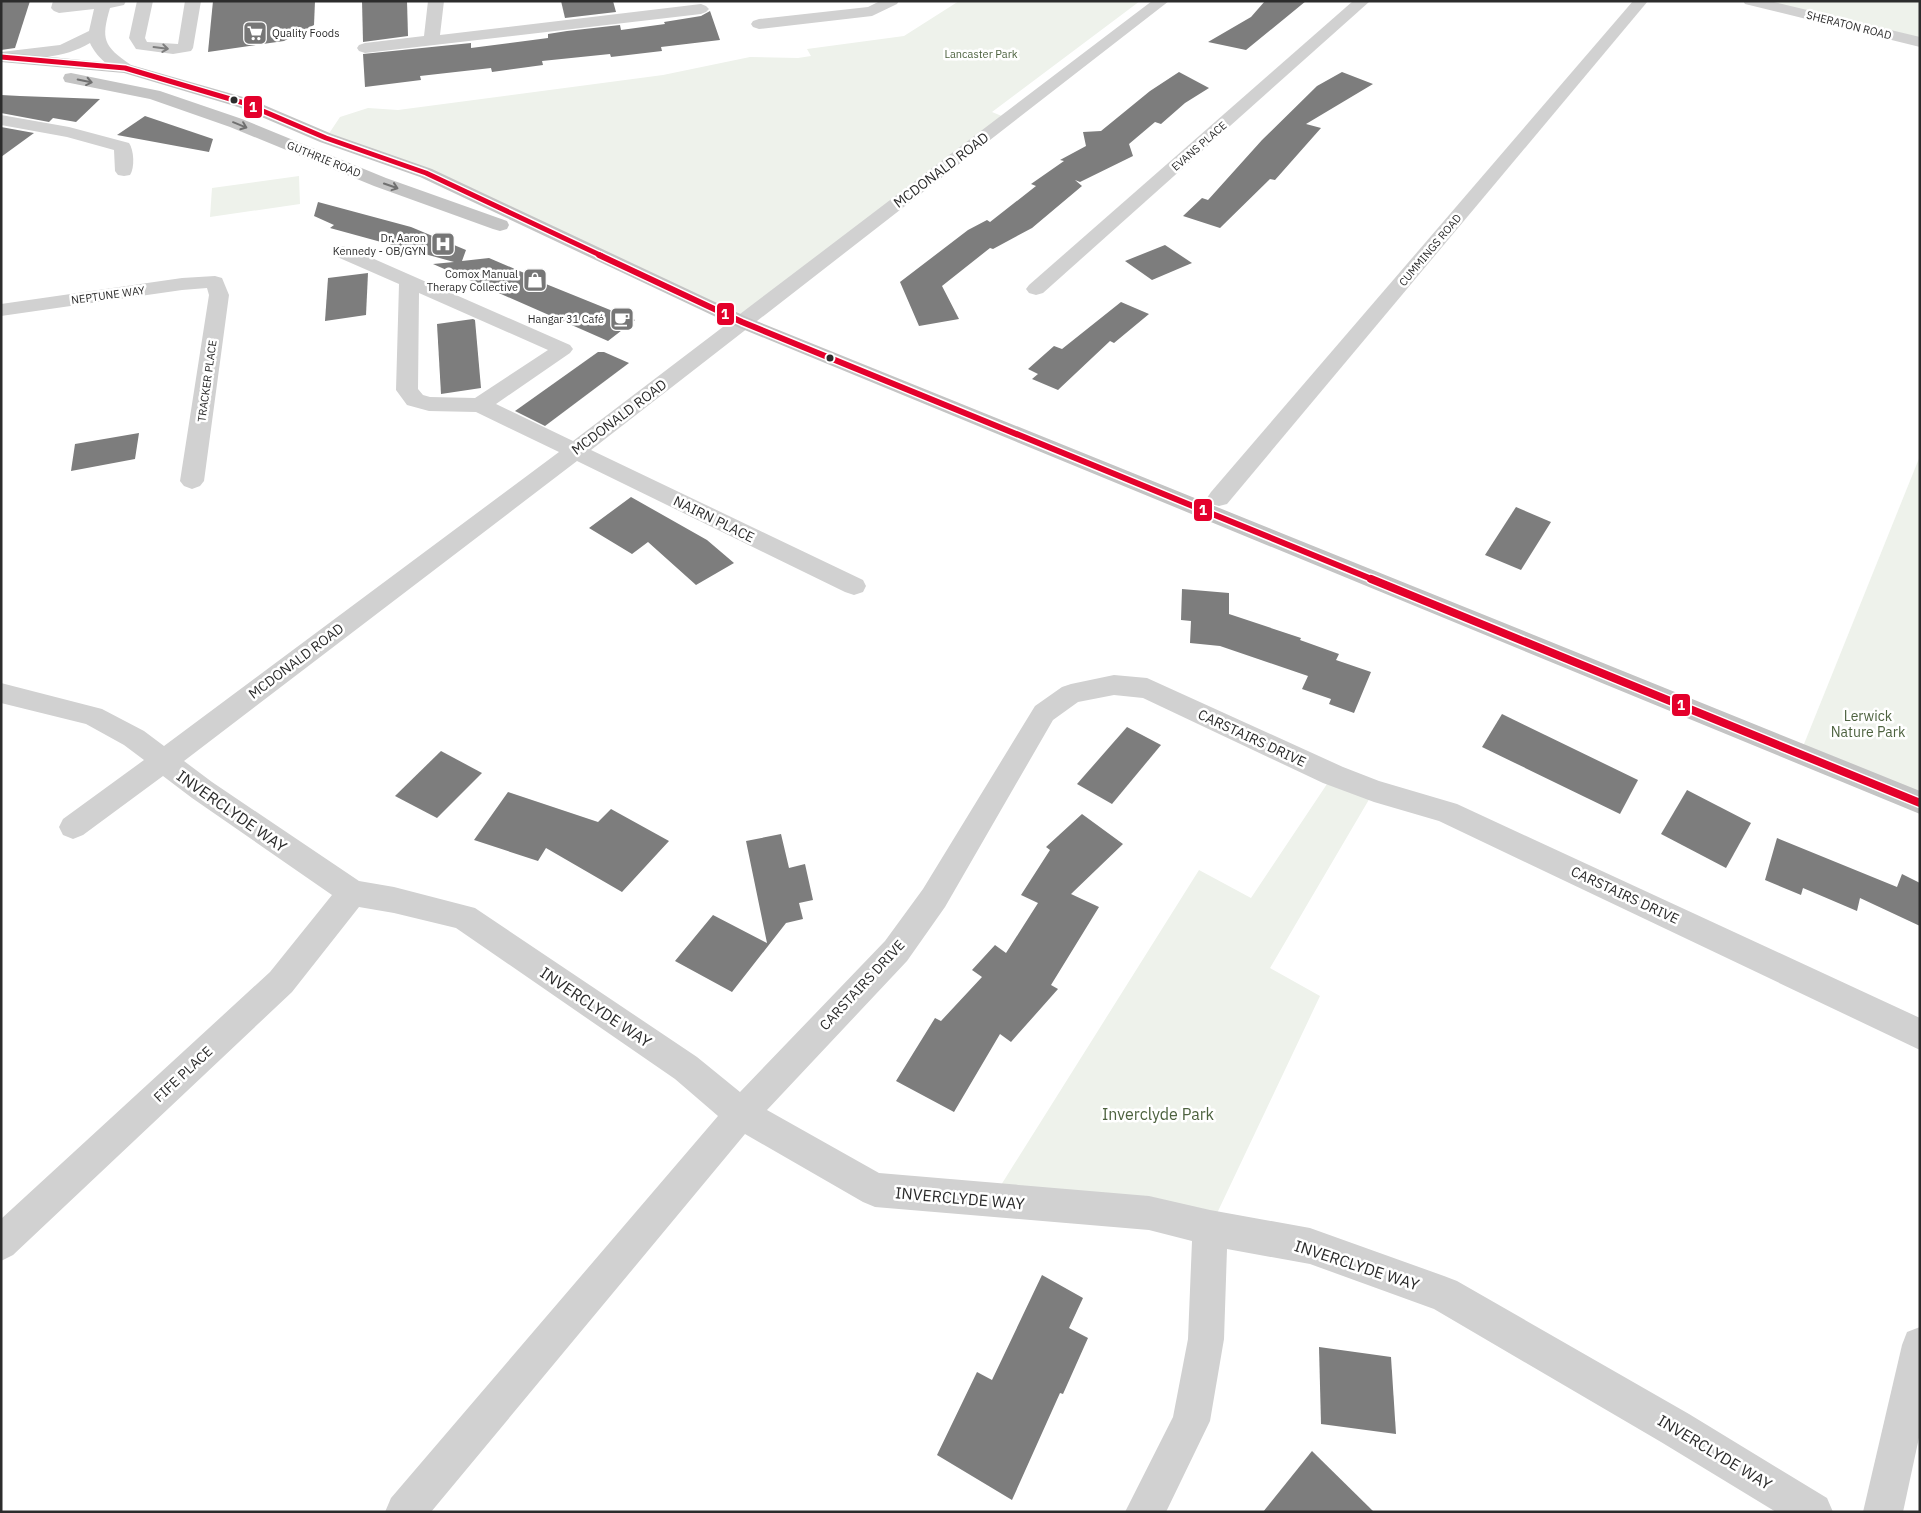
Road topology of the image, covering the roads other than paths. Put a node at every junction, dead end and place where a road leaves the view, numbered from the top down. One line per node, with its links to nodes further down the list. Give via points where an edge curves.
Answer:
1 (61, 1): 11 (street, via 59,8)
2 (123, 1): 11 (street)
3 (145, 1): 4 (street, one-way to 4, via 137,38 142,46 173,50 186,48)
4 (193, 1)
5 (436, 1): 18 (street)
6 (807, 1): 15 (street)
7 (892, 1): 15 (street, via 872,11)
8 (1162, 1): 32 (street, MCDONALD ROAD)
9 (1641, 1): 36 (street, CUMMINGS ROAD)
10 (1750, 1): 19 (street, SHERATON ROAD)
11 (103, 2): 17 (street)
12 (1360, 2): 30 (street, EVANS PLACE)
13 (640, 8): 14 (street); 18 (street)
14 (701, 9)
15 (815, 18): 16 (street)
16 (759, 24)
17 (96, 33): 21 (street, via 63,50); 22 (street, via 97,45 105,56)
18 (431, 40): 20 (street)
19 (1920, 42)
20 (365, 48)
21 (1, 57): 22 (main road, GUTHRIE ROAD)
22 (125, 68): 27 (main road, GUTHRIE ROAD, via 244,103 326,138 426,173)
23 (1, 72): 27 (main road, GUTHRIE ROAD, one-way to 27, via 74,78 154,96 236,123 380,182)
24 (1, 120): 25 (street, via 70,132 123,147)
25 (124, 171)
26 (342, 252): 28 (street)
27 (640, 275): 32 (main road, GUTHRIE ROAD)
28 (408, 281): 33 (street, via 407,390 415,400 429,404); 33 (street, via 563,349)
29 (215, 282): 31 (street, NEPTUNE WAY); 35 (street, TRACKER PLACE, via 220,295)
30 (1036, 289)
31 (1, 310)
32 (742, 322): 34 (street, MCDONALD ROAD); 40 (main road, GUTHRIE ROAD)
33 (480, 405): 34 (street, NAIRN PLACE)
34 (575, 451): 37 (street, NAIRN PLACE); 39 (street, MCDONALD ROAD)
35 (192, 481)
36 (1219, 498)
37 (854, 586)
38 (1, 693): 39 (street, INVERCLYDE WAY, via 93,716 134,738)
39 (163, 761): 41 (street, MCDONALD ROAD); 42 (street, INVERCLYDE WAY)
40 (1920, 803)
41 (73, 826)
42 (352, 893): 44 (street, INVERCLYDE WAY, via 464,917 686,1068); 46 (street, FIFE PLACE, via 281,982)
43 (1920, 1035): 44 (street, CARSTAIRS DRIVE, via 1447,812 1374,791 1333,775 1147,688 1114,685 1071,694 1044,713 934,898 896,951)
44 (741, 1114): 45 (street, INVERCLYDE WAY, via 875,1190 1149,1213); 48 (street, CARSTAIRS DRIVE)
45 (1210, 1228): 49 (street, via 1206,1339 1191,1421); 50 (street, INVERCLYDE WAY, via 1310,1246 1444,1294)
46 (1, 1243)
47 (1920, 1345): 51 (street)
48 (405, 1512)
49 (1145, 1512)
50 (1813, 1512)
51 (1883, 1512)

